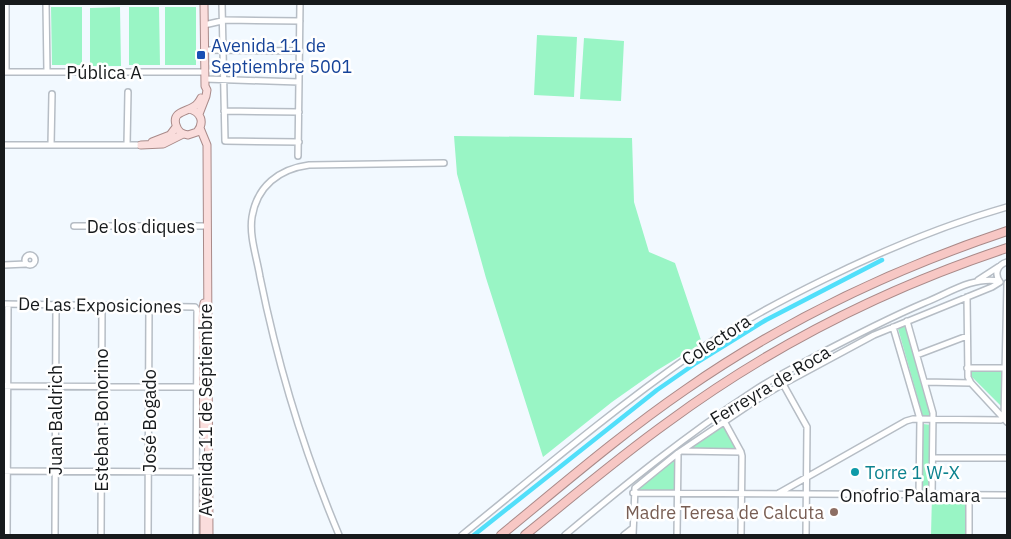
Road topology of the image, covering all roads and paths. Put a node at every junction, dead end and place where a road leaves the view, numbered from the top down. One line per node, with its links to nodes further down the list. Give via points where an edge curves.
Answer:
1 (6, 4): 12 (street)
2 (46, 4): 13 (street)
3 (204, 4): 8 (main road)
4 (222, 4): 6 (street)
5 (300, 4): 7 (street)
6 (221, 21): 7 (street); 8 (street); 10 (street)
7 (300, 21): 11 (street)
8 (204, 25): 9 (main road)
9 (205, 50): 10 (street); 14 (main road)
10 (223, 50): 11 (street); 15 (street)
11 (299, 51): 16 (street)
12 (5, 72): 13 (street, Pública A)
13 (47, 72): 14 (street, Pública A)
14 (205, 79): 15 (street, Pública A); 19 (main road, via 201,99); 22 (main road, via 206,96)
15 (223, 79): 16 (street, Pública A); 20 (street)
16 (299, 82): 21 (street)
17 (128, 92): 32 (street)
18 (52, 94): 31 (street)
19 (189, 109): 22 (main road); 23 (main road, via 179,113 175,119)
20 (224, 112): 21 (street); 28 (street, via 225,141)
21 (299, 112): 28 (street)
22 (199, 114): 24 (main road)
23 (176, 127): 25 (main road); 33 (main road, via 166,137)
24 (200, 128): 26 (main road); 35 (main road, Avenida 11 de Septiembre, via 207,145)
25 (183, 134): 26 (main road); 33 (main road, via 163,144)
26 (193, 134): 35 (main road, via 201,141)
27 (4, 140): 30 (street)
28 (299, 142): 34 (street)
29 (4, 145): 30 (street)
30 (20, 145): 31 (street)
31 (51, 145): 32 (street)
32 (127, 145): 33 (street)
33 (141, 145)
34 (298, 156)
35 (206, 159): 39 (main road, Avenida 11 de Septiembre)
36 (444, 163): 100 (street, via 293,168 279,174 265,187 259,195 252,219 253,239 275,346 321,493)
37 (1007, 207): 101 (street, Colectora, via 934,230 881,252 780,300 736,326 603,420)
38 (74, 226): 39 (street, De los diques)
39 (207, 226): 48 (main road, Avenida 11 de Septiembre)
40 (1007, 231): 102 (highway, via 941,254 869,285 760,342 640,423)
41 (1007, 248): 103 (highway, via 877,299 765,357 651,434)
42 (1007, 262): 45 (street)
43 (26, 264): 44 (street)
44 (4, 265)
45 (999, 267): 46 (street); 47 (street, via 996,275)
46 (973, 282): 47 (street, Ferreyra de Roca, via 988,279); 104 (street, Ferreyra de Roca, via 863,331 753,391 686,437)
47 (1003, 282): 49 (street); 50 (street, Ferreyra de Roca)
48 (208, 286): 68 (main road, Avenida 11 de Septiembre); 68 (main road, Avenida 11 de Septiembre, via 202,318)
49 (1006, 295): 60 (street)
50 (966, 297): 55 (street, Ferreyra de Roca); 57 (street)
51 (6, 304): 52 (street, De Las Exposiciones); 64 (street)
52 (56, 305): 53 (street, De Las Exposiciones); 65 (street, Juan Baldrich)
53 (102, 306): 54 (street, De Las Exposiciones); 66 (street, Esteban Bonorino)
54 (149, 306): 67 (street, José Bogado); 68 (street, De Las Exposiciones, via 195,307)
55 (907, 321): 56 (street, Ferreyra de Roca); 58 (street)
56 (893, 327): 63 (street, Ferreyra de Roca); 69 (street)
57 (967, 336): 58 (street); 59 (street)
58 (917, 355): 61 (street)
59 (967, 368): 60 (street); 62 (street)
60 (1005, 368): 71 (street)
61 (926, 382): 62 (street); 70 (street)
62 (971, 383): 71 (street)
63 (783, 384): 72 (street); 82 (street, via 807,426)
64 (6, 386): 65 (street); 77 (street)
65 (55, 386): 66 (street); 78 (street, Juan Baldrich)
66 (102, 386): 67 (street); 79 (street, Esteban Bonorino)
67 (149, 387): 68 (street); 80 (street, José Bogado)
68 (203, 387): 81 (main road, Avenida 11 de Septiembre); 81 (street)
69 (920, 420): 70 (street); 82 (street, via 906,421); 88 (street)
70 (934, 420): 71 (street); 75 (street)
71 (1006, 420)
72 (724, 422): 73 (street); 74 (street)
73 (680, 452): 74 (street); 83 (street, via 639,483); 84 (street)
74 (741, 452): 85 (street)
75 (933, 458): 76 (street); 89 (street)
76 (1007, 458)
77 (6, 471): 78 (street); 93 (street)
78 (55, 472): 79 (street); 94 (street, Juan Baldrich)
79 (101, 472): 80 (street); 95 (street, Esteban Bonorino)
80 (148, 472): 81 (street); 96 (street, José Bogado)
81 (203, 472): 97 (street); 98 (main road, Avenida 11 de Septiembre); 99 (main road, Avenida 11 de Septiembre)
82 (807, 477): 86 (street); 87 (street)
83 (633, 494): 84 (street, Onofrio Palamara); 92 (street)
84 (677, 494): 85 (street, Onofrio Palamara); 107 (street)
85 (742, 494): 86 (street, Onofrio Palamara); 108 (street)
86 (778, 494): 87 (street, Onofrio Palamara)
87 (807, 494): 88 (street, Onofrio Palamara); 109 (street)
88 (919, 495): 89 (street, Onofrio Palamara)
89 (932, 495): 90 (street, Onofrio Palamara)
90 (969, 495): 91 (street, Onofrio Palamara); 110 (street)
91 (1007, 495)
92 (633, 528): 105 (street); 106 (street)
93 (7, 535)
94 (54, 535)
95 (101, 535)
96 (148, 535)
97 (196, 535)
98 (204, 535)
99 (209, 535)
100 (339, 535)
101 (462, 535)
102 (501, 535)
103 (526, 535)
104 (566, 535)
105 (624, 535)
106 (633, 535)
107 (677, 535)
108 (741, 535)
109 (806, 535)
110 (969, 535)

